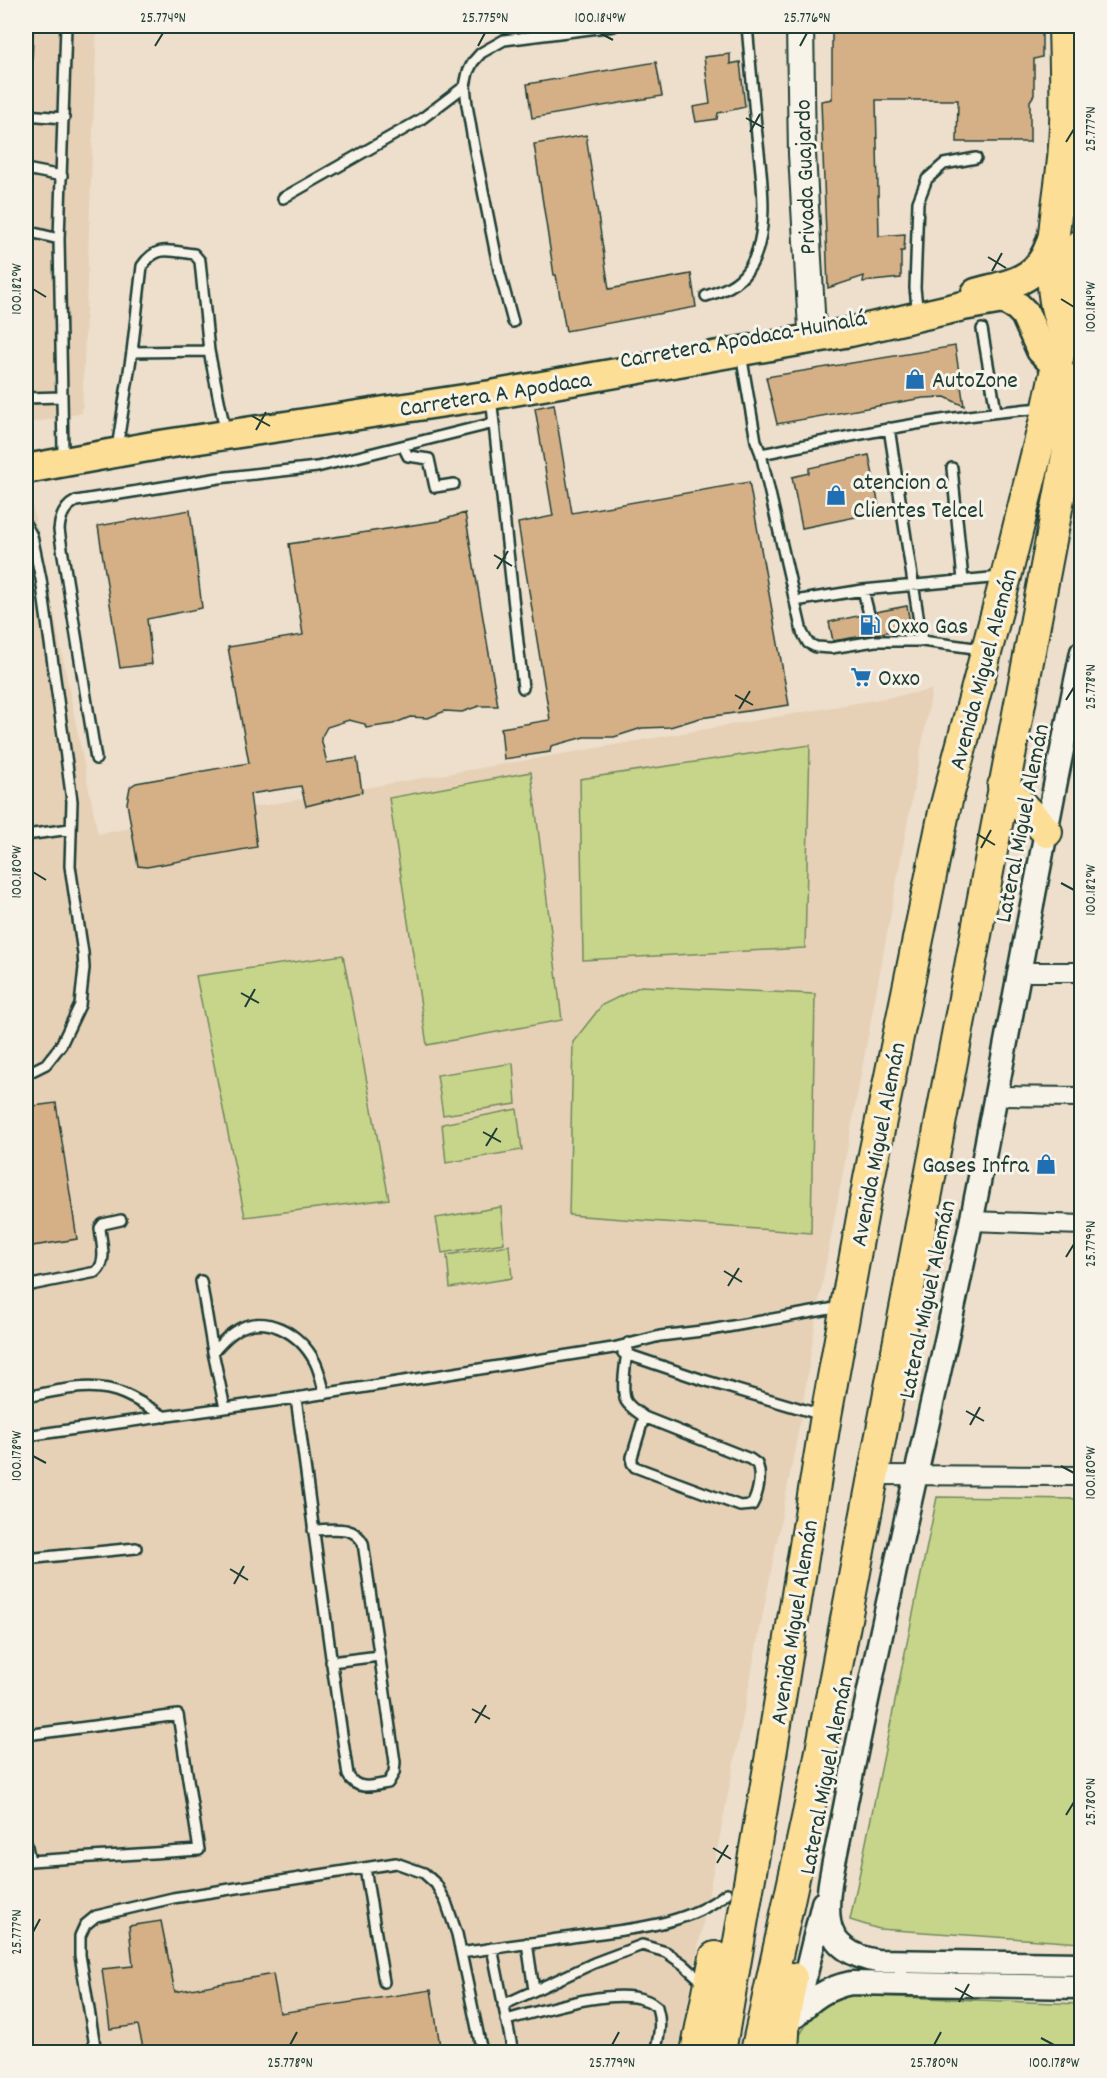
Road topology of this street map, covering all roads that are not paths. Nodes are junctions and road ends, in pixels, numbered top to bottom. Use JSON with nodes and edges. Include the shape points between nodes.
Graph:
{"nodes":[{"id":1,"x":27,"y":26,"type":"edge"},
{"id":2,"x":66,"y":26,"type":"edge"},
{"id":3,"x":614,"y":26,"type":"edge"},
{"id":4,"x":747,"y":26,"type":"edge"},
{"id":5,"x":800,"y":26,"type":"edge"},
{"id":6,"x":1064,"y":26,"type":"edge"},
{"id":7,"x":26,"y":56,"type":"edge"},
{"id":8,"x":465,"y":86,"type":"junction"},
{"id":9,"x":26,"y":115,"type":"edge"},
{"id":10,"x":64,"y":118,"type":"junction"},
{"id":11,"x":976,"y":158,"type":"dead end"},
{"id":12,"x":26,"y":169,"type":"edge"},
{"id":13,"x":62,"y":176,"type":"junction"},
{"id":14,"x":283,"y":198,"type":"dead end"},
{"id":15,"x":1056,"y":222,"type":"junction"},
{"id":16,"x":26,"y":231,"type":"edge"},
{"id":17,"x":59,"y":239,"type":"junction"},
{"id":18,"x":1079,"y":256,"type":"edge"},
{"id":19,"x":706,"y":296,"type":"dead end"},
{"id":20,"x":962,"y":301,"type":"junction"},
{"id":21,"x":917,"y":306,"type":"junction"},
{"id":22,"x":513,"y":322,"type":"dead end"},
{"id":23,"x":812,"y":328,"type":"junction"},
{"id":24,"x":982,"y":329,"type":"dead end"},
{"id":25,"x":1064,"y":333,"type":"junction"},
{"id":26,"x":739,"y":346,"type":"junction"},
{"id":27,"x":209,"y":351,"type":"junction"},
{"id":28,"x":132,"y":352,"type":"junction"},
{"id":29,"x":1069,"y":372,"type":"edge"},
{"id":30,"x":61,"y":397,"type":"junction"},
{"id":31,"x":26,"y":398,"type":"edge"},
{"id":32,"x":491,"y":400,"type":"junction"},
{"id":33,"x":1048,"y":407,"type":"junction"},
{"id":34,"x":996,"y":411,"type":"junction"},
{"id":35,"x":224,"y":425,"type":"junction"},
{"id":36,"x":1075,"y":425,"type":"edge"},
{"id":37,"x":889,"y":428,"type":"junction"},
{"id":38,"x":118,"y":442,"type":"junction"},
{"id":39,"x":403,"y":446,"type":"junction"},
{"id":40,"x":63,"y":451,"type":"junction"},
{"id":41,"x":761,"y":454,"type":"junction"},
{"id":42,"x":26,"y":457,"type":"edge"},
{"id":43,"x":952,"y":468,"type":"dead end"},
{"id":44,"x":26,"y":469,"type":"edge"},
{"id":45,"x":454,"y":484,"type":"dead end"},
{"id":46,"x":1082,"y":495,"type":"edge"},
{"id":47,"x":26,"y":525,"type":"edge"},
{"id":48,"x":1052,"y":529,"type":"junction"},
{"id":49,"x":1006,"y":577,"type":"junction"},
{"id":50,"x":963,"y":580,"type":"junction"},
{"id":51,"x":913,"y":585,"type":"junction"},
{"id":52,"x":863,"y":590,"type":"junction"},
{"id":53,"x":795,"y":601,"type":"junction"},
{"id":54,"x":869,"y":614,"type":"dead end"},
{"id":55,"x":922,"y":641,"type":"junction"},
{"id":56,"x":987,"y":650,"type":"junction"},
{"id":57,"x":1082,"y":652,"type":"edge"},
{"id":58,"x":523,"y":688,"type":"dead end"},
{"id":59,"x":1075,"y":712,"type":"edge"},
{"id":60,"x":96,"y":759,"type":"dead end"},
{"id":61,"x":1003,"y":786,"type":"junction"},
{"id":62,"x":70,"y":829,"type":"junction"},
{"id":63,"x":1047,"y":831,"type":"junction"},
{"id":64,"x":26,"y":836,"type":"edge"},
{"id":65,"x":1020,"y":972,"type":"junction"},
{"id":66,"x":1082,"y":972,"type":"edge"},
{"id":67,"x":26,"y":1074,"type":"edge"},
{"id":68,"x":995,"y":1096,"type":"junction"},
{"id":69,"x":1082,"y":1097,"type":"edge"},
{"id":70,"x":121,"y":1220,"type":"dead end"},
{"id":71,"x":972,"y":1221,"type":"junction"},
{"id":72,"x":1082,"y":1225,"type":"edge"},
{"id":73,"x":201,"y":1281,"type":"dead end"},
{"id":74,"x":26,"y":1286,"type":"edge"},
{"id":75,"x":846,"y":1306,"type":"junction"},
{"id":76,"x":628,"y":1343,"type":"junction"},
{"id":77,"x":613,"y":1348,"type":"junction"},
{"id":78,"x":213,"y":1352,"type":"junction"},
{"id":79,"x":627,"y":1354,"type":"junction"},
{"id":80,"x":325,"y":1394,"type":"junction"},
{"id":81,"x":26,"y":1397,"type":"edge"},
{"id":82,"x":296,"y":1398,"type":"junction"},
{"id":83,"x":225,"y":1408,"type":"junction"},
{"id":84,"x":165,"y":1416,"type":"junction"},
{"id":85,"x":826,"y":1416,"type":"junction"},
{"id":86,"x":644,"y":1417,"type":"junction"},
{"id":87,"x":26,"y":1436,"type":"edge"},
{"id":88,"x":873,"y":1475,"type":"junction"},
{"id":89,"x":914,"y":1475,"type":"junction"},
{"id":90,"x":1082,"y":1476,"type":"edge"},
{"id":91,"x":313,"y":1530,"type":"junction"},
{"id":92,"x":136,"y":1548,"type":"dead end"},
{"id":93,"x":26,"y":1559,"type":"edge"},
{"id":94,"x":379,"y":1656,"type":"junction"},
{"id":95,"x":331,"y":1662,"type":"junction"},
{"id":96,"x":26,"y":1735,"type":"edge"},
{"id":97,"x":769,"y":1767,"type":"junction"},
{"id":98,"x":816,"y":1777,"type":"junction"},
{"id":99,"x":843,"y":1818,"type":"junction"},
{"id":100,"x":26,"y":1842,"type":"edge"},
{"id":101,"x":365,"y":1868,"type":"junction"},
{"id":102,"x":727,"y":1893,"type":"junction"},
{"id":103,"x":644,"y":1927,"type":"junction"},
{"id":104,"x":527,"y":1944,"type":"junction"},
{"id":105,"x":642,"y":1945,"type":"junction"},
{"id":106,"x":492,"y":1948,"type":"junction"},
{"id":107,"x":461,"y":1953,"type":"junction"},
{"id":108,"x":1082,"y":1964,"type":"edge"},
{"id":109,"x":384,"y":1982,"type":"dead end"},
{"id":110,"x":1082,"y":1987,"type":"edge"},
{"id":111,"x":534,"y":1990,"type":"junction"},
{"id":112,"x":709,"y":1990,"type":"junction"},
{"id":113,"x":503,"y":2005,"type":"junction"},
{"id":114,"x":795,"y":2016,"type":"junction"},
{"id":115,"x":506,"y":2020,"type":"junction"},
{"id":116,"x":96,"y":2052,"type":"edge"},
{"id":117,"x":482,"y":2052,"type":"edge"},
{"id":118,"x":513,"y":2052,"type":"edge"},
{"id":119,"x":655,"y":2052,"type":"edge"},
{"id":120,"x":696,"y":2052,"type":"edge"},
{"id":121,"x":720,"y":2052,"type":"edge"},
{"id":122,"x":756,"y":2052,"type":"edge"},
{"id":123,"x":783,"y":2052,"type":"edge"}],
"edges":[{"from":1,"to":7,"type":"lane"},
{"from":2,"to":10,"type":"lane"},
{"from":3,"to":8,"type":"lane","via":[[504,40],[473,62]]},
{"from":4,"to":19,"type":"lane","via":[[762,194],[761,232],[747,272],[731,286]]},
{"from":5,"to":23,"type":"main road","name":"Privada Guajardo","via":[[802,154]]},
{"from":6,"to":15,"type":"highway","via":[[1065,120]]},
{"from":8,"to":14,"type":"lane","via":[[420,120]]},
{"from":8,"to":22,"type":"lane","via":[[486,210]]},
{"from":9,"to":10,"type":"lane"},
{"from":10,"to":13,"type":"lane"},
{"from":11,"to":21,"type":"lane","via":[[944,164],[927,179],[918,202]]},
{"from":12,"to":13,"type":"lane"},
{"from":13,"to":17,"type":"lane"},
{"from":15,"to":20,"type":"main road","via":[[1049,249],[1036,270],[1018,281]]},
{"from":15,"to":25,"type":"highway","via":[[1052,286]]},
{"from":16,"to":17,"type":"lane"},
{"from":17,"to":30,"type":"lane"},
{"from":18,"to":25,"type":"highway","name":"Avenida Miguel Alemán"},
{"from":20,"to":21,"type":"main road","name":"Carretera Apodaca-Huinalá"},
{"from":20,"to":26,"type":"main road","via":[[850,332]]},
{"from":20,"to":29,"type":"main road","via":[[1003,299],[1017,306],[1025,314],[1041,350]]},
{"from":21,"to":23,"type":"main road","name":"Carretera Apodaca-Huinalá"},
{"from":23,"to":26,"type":"main road","name":"Carretera Apodaca-Huinalá"},
{"from":24,"to":34,"type":"lane"},
{"from":25,"to":29,"type":"highway","name":"Avenida Miguel Alemán"},
{"from":26,"to":32,"type":"main road","name":"Carretera Apodaca-Huinalá"},
{"from":26,"to":41,"type":"lane"},
{"from":27,"to":28,"type":"lane"},
{"from":27,"to":28,"type":"lane","via":[[200,261],[194,254],[160,250],[142,266]]},
{"from":27,"to":35,"type":"lane"},
{"from":28,"to":38,"type":"lane"},
{"from":29,"to":33,"type":"highway","name":"Avenida Miguel Alemán"},
{"from":29,"to":36,"type":"highway","name":"Avenida Miguel Alemán"},
{"from":30,"to":31,"type":"lane"},
{"from":30,"to":40,"type":"lane"},
{"from":32,"to":35,"type":"main road","name":"Carretera Apodaca-Huinalá"},
{"from":32,"to":39,"type":"lane"},
{"from":32,"to":44,"type":"main road","name":"Carretera A Apodaca","via":[[153,446]]},
{"from":32,"to":58,"type":"lane"},
{"from":33,"to":34,"type":"lane"},
{"from":33,"to":49,"type":"highway","name":"Avenida Miguel Alemán"},
{"from":34,"to":37,"type":"lane"},
{"from":35,"to":38,"type":"main road","name":"Carretera Apodaca-Huinalá"},
{"from":36,"to":48,"type":"highway","name":"Avenida Miguel Alemán"},
{"from":37,"to":41,"type":"lane"},
{"from":37,"to":51,"type":"lane"},
{"from":38,"to":40,"type":"main road","name":"Carretera Apodaca-Huinalá"},
{"from":39,"to":45,"type":"lane","via":[[408,456],[429,459],[435,487]]},
{"from":39,"to":60,"type":"lane","via":[[316,466],[219,478],[69,505],[59,530]]},
{"from":40,"to":42,"type":"main road","name":"Carretera Apodaca-Huinalá"},
{"from":41,"to":53,"type":"lane"},
{"from":43,"to":50,"type":"lane"},
{"from":46,"to":48,"type":"highway"},
{"from":47,"to":62,"type":"lane","via":[[32,536],[53,657],[72,801]]},
{"from":48,"to":61,"type":"highway","name":"Avenida Miguel Alemán"},
{"from":49,"to":50,"type":"lane"},
{"from":49,"to":56,"type":"highway","name":"Avenida Miguel Alemán"},
{"from":50,"to":51,"type":"lane"},
{"from":51,"to":52,"type":"lane"},
{"from":51,"to":55,"type":"lane"},
{"from":52,"to":53,"type":"lane"},
{"from":52,"to":54,"type":"lane"},
{"from":53,"to":55,"type":"lane","via":[[802,632],[808,643],[816,647],[831,648],[875,638]]},
{"from":55,"to":56,"type":"lane"},
{"from":56,"to":75,"type":"highway","name":"Avenida Miguel Alemán","via":[[944,812]]},
{"from":57,"to":59,"type":"street","name":"Lateral Miguel Alemán"},
{"from":59,"to":63,"type":"street","name":"Lateral Miguel Alemán"},
{"from":61,"to":63,"type":"highway"},
{"from":61,"to":88,"type":"highway","name":"Avenida Miguel Alemán"},
{"from":62,"to":64,"type":"lane"},
{"from":62,"to":67,"type":"lane","via":[[70,866],[83,953],[80,1005],[54,1056]]},
{"from":63,"to":65,"type":"street","name":"Lateral Miguel Alemán"},
{"from":65,"to":66,"type":"street"},
{"from":65,"to":68,"type":"street","name":"Lateral Miguel Alemán"},
{"from":68,"to":69,"type":"street"},
{"from":68,"to":71,"type":"street","name":"Lateral Miguel Alemán"},
{"from":70,"to":74,"type":"lane","via":[[100,1228],[103,1261],[96,1272]]},
{"from":71,"to":72,"type":"street"},
{"from":71,"to":89,"type":"street","name":"Lateral Miguel Alemán"},
{"from":73,"to":78,"type":"lane"},
{"from":75,"to":76,"type":"lane"},
{"from":75,"to":85,"type":"highway","name":"Avenida Miguel Alemán"},
{"from":76,"to":77,"type":"lane"},
{"from":76,"to":79,"type":"lane"},
{"from":77,"to":79,"type":"lane"},
{"from":77,"to":80,"type":"lane"},
{"from":78,"to":80,"type":"lane","via":[[234,1331],[257,1322],[279,1327],[302,1343],[315,1362]]},
{"from":78,"to":83,"type":"lane"},
{"from":79,"to":85,"type":"lane"},
{"from":79,"to":86,"type":"lane","via":[[626,1401]]},
{"from":80,"to":82,"type":"lane"},
{"from":81,"to":84,"type":"lane","via":[[99,1387],[123,1393]]},
{"from":82,"to":83,"type":"lane"},
{"from":82,"to":91,"type":"lane"},
{"from":83,"to":84,"type":"lane"},
{"from":84,"to":87,"type":"lane"},
{"from":85,"to":97,"type":"highway","name":"Avenida Miguel Alemán"},
{"from":86,"to":86,"type":"lane","via":[[757,1464],[759,1476],[752,1505],[740,1506],[635,1467],[632,1457]]},
{"from":88,"to":89,"type":"street"},
{"from":88,"to":98,"type":"highway","name":"Avenida Miguel Alemán"},
{"from":89,"to":90,"type":"street"},
{"from":89,"to":99,"type":"street","name":"Lateral Miguel Alemán"},
{"from":91,"to":94,"type":"lane","via":[[347,1530],[360,1537]]},
{"from":91,"to":95,"type":"lane"},
{"from":92,"to":93,"type":"lane"},
{"from":94,"to":95,"type":"lane"},
{"from":94,"to":95,"type":"lane","via":[[395,1762],[388,1783],[374,1786],[358,1786],[348,1774]]},
{"from":96,"to":100,"type":"lane","via":[[178,1716],[199,1850],[30,1861]]},
{"from":97,"to":102,"type":"highway","via":[[733,1861]]},
{"from":97,"to":121,"type":"highway","name":"Avenida Miguel Alemán"},
{"from":98,"to":122,"type":"highway","name":"Avenida Miguel Alemán"},
{"from":98,"to":123,"type":"highway","via":[[809,1886],[785,2015]]},
{"from":99,"to":108,"type":"street","name":"Lateral Miguel Alemán","via":[[828,1917],[833,1936],[848,1951],[877,1961]]},
{"from":99,"to":114,"type":"street"},
{"from":101,"to":107,"type":"lane","via":[[396,1863],[424,1873],[446,1902]]},
{"from":101,"to":109,"type":"lane"},
{"from":101,"to":116,"type":"lane","via":[[173,1898],[96,1916],[85,1924],[80,1954]]},
{"from":102,"to":103,"type":"lane","via":[[694,1913]]},
{"from":102,"to":112,"type":"highway"},
{"from":103,"to":104,"type":"lane"},
{"from":103,"to":105,"type":"lane"},
{"from":104,"to":106,"type":"lane"},
{"from":104,"to":111,"type":"lane"},
{"from":105,"to":111,"type":"lane"},
{"from":105,"to":112,"type":"lane","via":[[675,1958]]},
{"from":106,"to":107,"type":"lane"},
{"from":106,"to":113,"type":"lane"},
{"from":107,"to":117,"type":"lane"},
{"from":110,"to":114,"type":"street","via":[[851,1983],[820,1993]]},
{"from":111,"to":113,"type":"lane"},
{"from":112,"to":120,"type":"highway"},
{"from":113,"to":115,"type":"lane"},
{"from":114,"to":123,"type":"street"},
{"from":115,"to":118,"type":"lane"},
{"from":115,"to":119,"type":"lane","via":[[614,1996],[646,2000],[657,2007],[661,2018]]}]}
